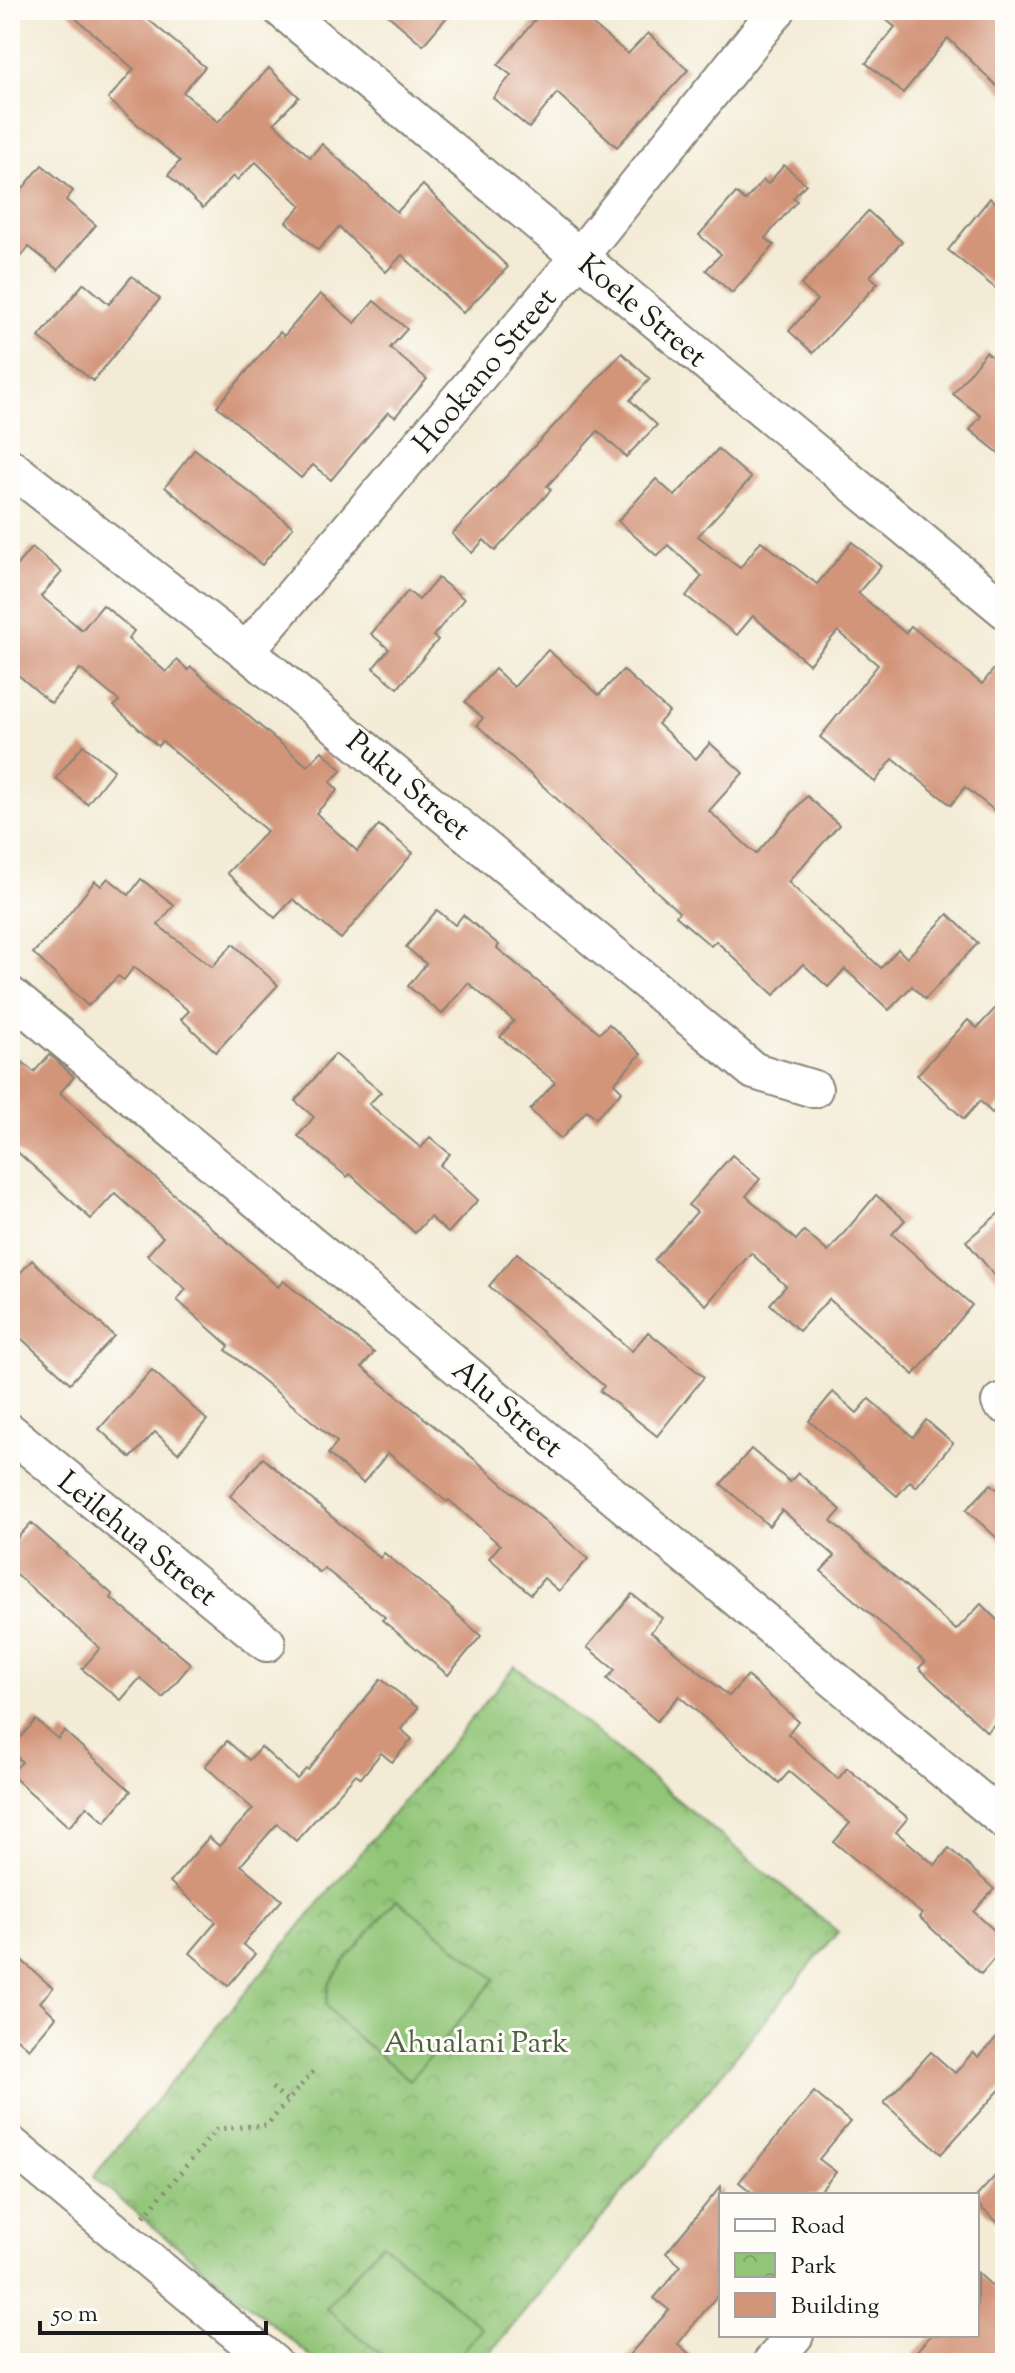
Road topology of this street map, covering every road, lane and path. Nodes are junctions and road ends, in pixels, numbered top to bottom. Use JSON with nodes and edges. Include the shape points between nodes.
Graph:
{"nodes":[{"id":1,"x":282,"y":10,"type":"edge"},
{"id":2,"x":777,"y":10,"type":"edge"},
{"id":3,"x":579,"y":257,"type":"junction"},
{"id":4,"x":10,"y":467,"type":"edge"},
{"id":5,"x":1005,"y":610,"type":"edge"},
{"id":6,"x":246,"y":651,"type":"junction"},
{"id":7,"x":10,"y":995,"type":"edge"},
{"id":8,"x":814,"y":1089,"type":"dead end"},
{"id":9,"x":10,"y":1432,"type":"edge"},
{"id":10,"x":267,"y":1643,"type":"dead end"},
{"id":11,"x":1005,"y":1821,"type":"edge"},
{"id":12,"x":316,"y":2068,"type":"dead end"},
{"id":13,"x":272,"y":2088,"type":"dead end"},
{"id":14,"x":288,"y":2101,"type":"junction"},
{"id":15,"x":10,"y":2144,"type":"edge"},
{"id":16,"x":125,"y":2239,"type":"junction"},
{"id":17,"x":793,"y":2337,"type":"edge"},
{"id":18,"x":273,"y":2363,"type":"edge"},
{"id":19,"x":771,"y":2363,"type":"edge"}],
"edges":[{"from":1,"to":3,"type":"street","name":"Koele Street"},
{"from":2,"to":3,"type":"street","name":"Hookano Street"},
{"from":3,"to":5,"type":"street","name":"Koele Street"},
{"from":3,"to":6,"type":"street","name":"Hookano Street"},
{"from":4,"to":6,"type":"street","name":"Puku Street"},
{"from":6,"to":8,"type":"street","name":"Puku Street","via":[[754,1071]]},
{"from":7,"to":11,"type":"street","name":"Alu Street"},
{"from":9,"to":10,"type":"street","name":"Leilehua Street"},
{"from":12,"to":14,"type":"path"},
{"from":13,"to":14,"type":"path"},
{"from":14,"to":16,"type":"path","via":[[267,2125],[217,2129]]},
{"from":15,"to":16,"type":"street"},
{"from":16,"to":18,"type":"street"},
{"from":17,"to":19,"type":"street"}]}
